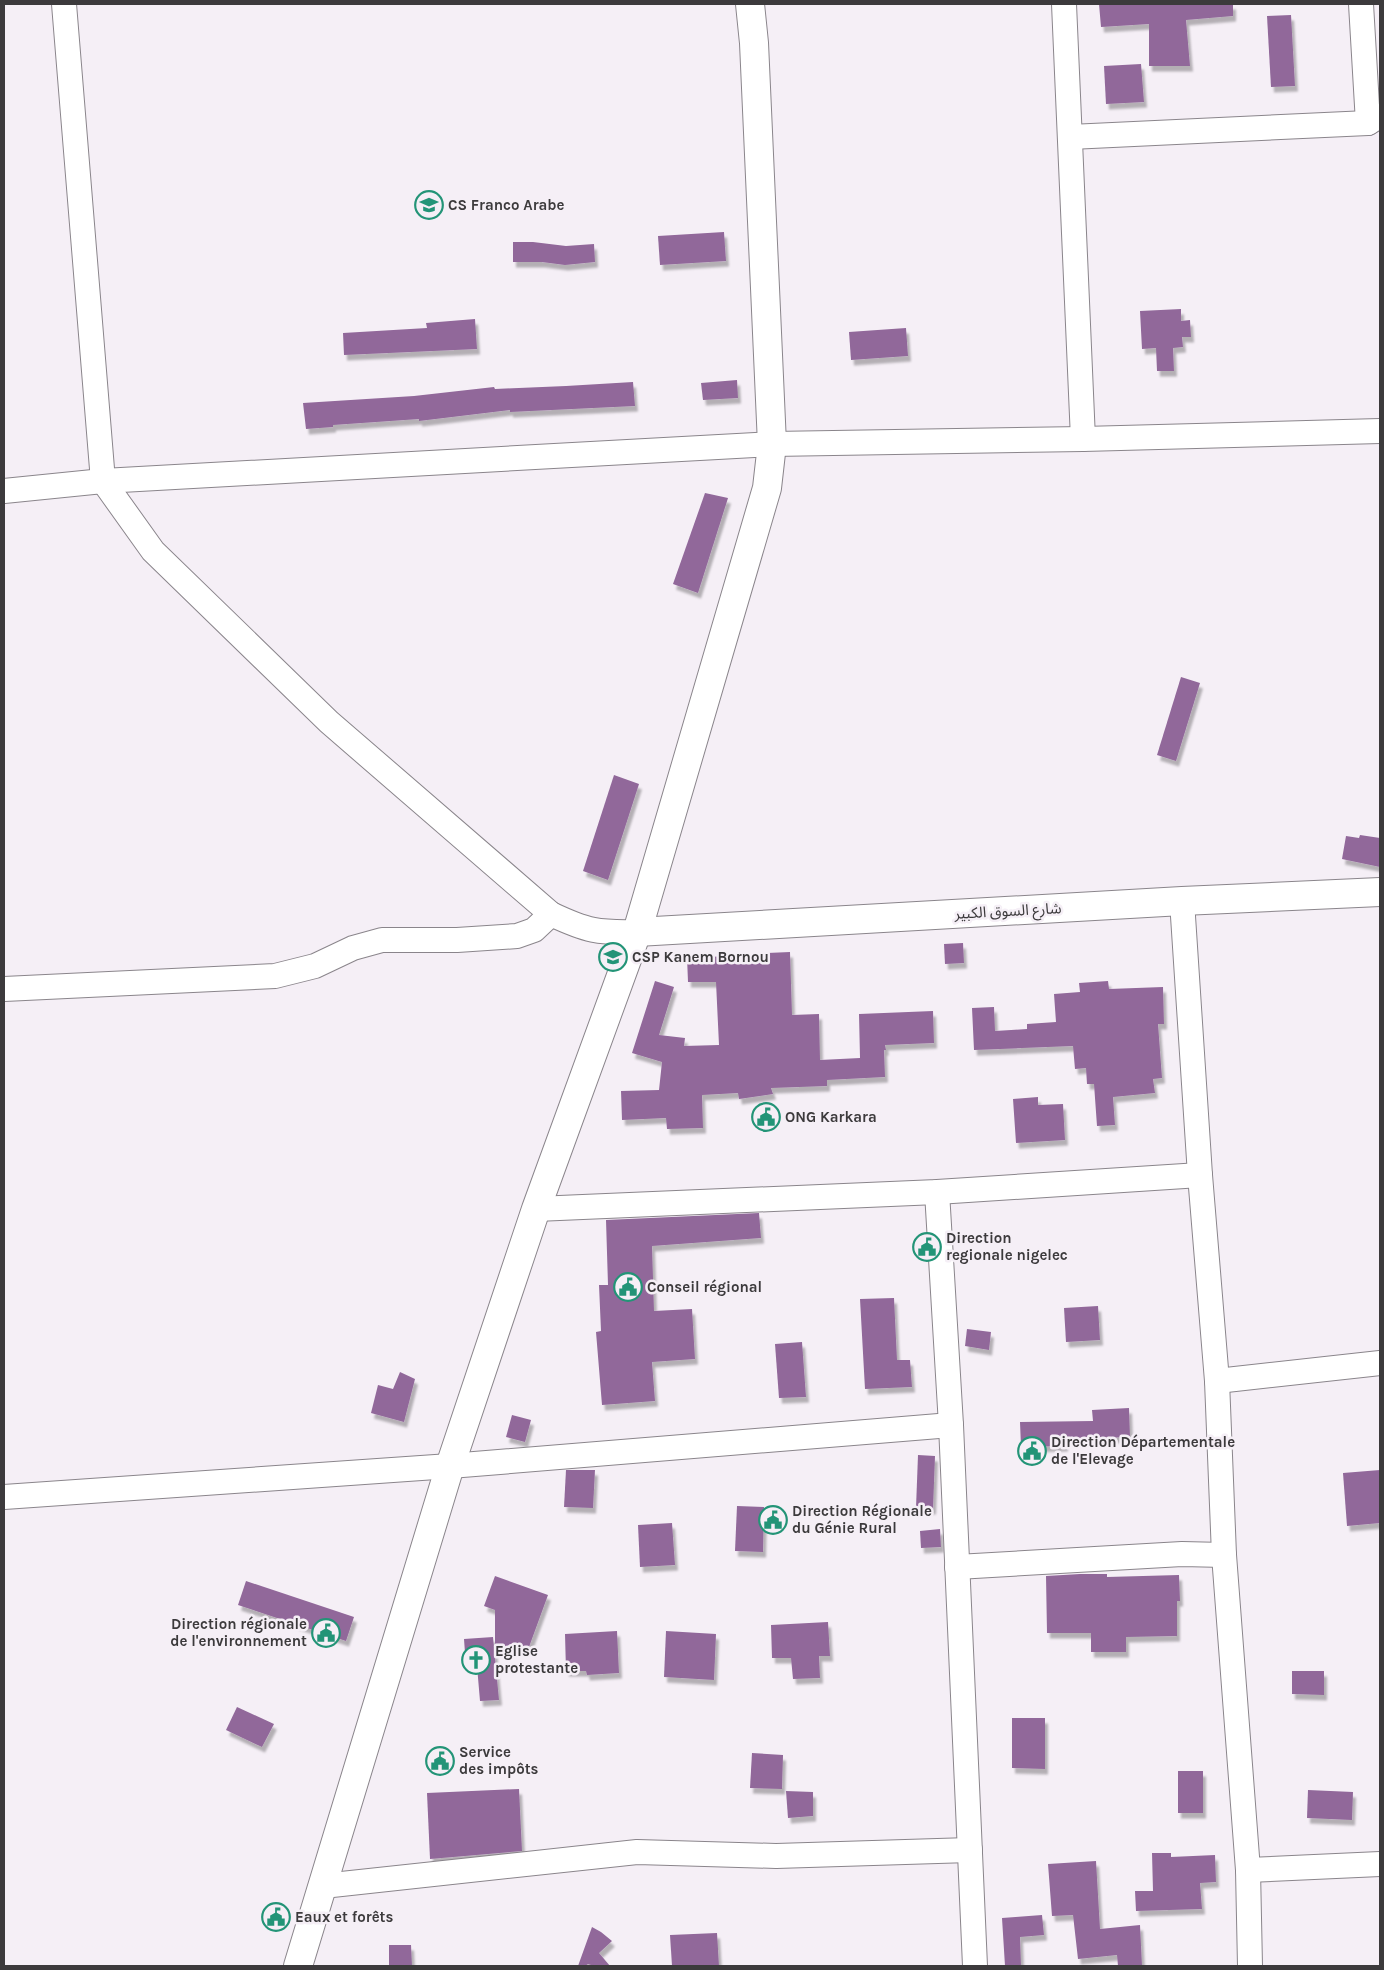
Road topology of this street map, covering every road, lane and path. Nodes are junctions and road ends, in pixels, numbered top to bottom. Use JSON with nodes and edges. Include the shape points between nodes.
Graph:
{"nodes":[{"id":1,"x":64,"y":4,"type":"edge"},
{"id":2,"x":750,"y":4,"type":"edge"},
{"id":3,"x":1064,"y":4,"type":"edge"},
{"id":4,"x":1362,"y":4,"type":"edge"},
{"id":5,"x":1374,"y":120,"type":"edge"},
{"id":6,"x":1070,"y":137,"type":"junction"},
{"id":7,"x":1380,"y":431,"type":"edge"},
{"id":8,"x":1083,"y":439,"type":"junction"},
{"id":9,"x":772,"y":444,"type":"junction"},
{"id":10,"x":103,"y":481,"type":"junction"},
{"id":11,"x":4,"y":491,"type":"edge"},
{"id":12,"x":1380,"y":892,"type":"edge"},
{"id":13,"x":1182,"y":901,"type":"junction"},
{"id":14,"x":552,"y":914,"type":"junction"},
{"id":15,"x":637,"y":932,"type":"junction"},
{"id":16,"x":4,"y":989,"type":"edge"},
{"id":17,"x":1200,"y":1176,"type":"junction"},
{"id":18,"x":937,"y":1192,"type":"junction"},
{"id":19,"x":536,"y":1209,"type":"junction"},
{"id":20,"x":1380,"y":1363,"type":"edge"},
{"id":21,"x":1217,"y":1381,"type":"junction"},
{"id":22,"x":951,"y":1425,"type":"junction"},
{"id":23,"x":450,"y":1466,"type":"junction"},
{"id":24,"x":4,"y":1497,"type":"edge"},
{"id":25,"x":1224,"y":1555,"type":"junction"},
{"id":26,"x":957,"y":1567,"type":"junction"},
{"id":27,"x":970,"y":1850,"type":"junction"},
{"id":28,"x":1380,"y":1864,"type":"edge"},
{"id":29,"x":1248,"y":1870,"type":"junction"},
{"id":30,"x":323,"y":1886,"type":"junction"},
{"id":31,"x":298,"y":1966,"type":"edge"},
{"id":32,"x":975,"y":1966,"type":"edge"},
{"id":33,"x":1250,"y":1966,"type":"edge"}],
"edges":[{"from":1,"to":10,"type":"street"},
{"from":2,"to":9,"type":"street"},
{"from":3,"to":6,"type":"street"},
{"from":4,"to":5,"type":"street"},
{"from":5,"to":6,"type":"street"},
{"from":6,"to":8,"type":"street"},
{"from":7,"to":8,"type":"street"},
{"from":8,"to":9,"type":"street"},
{"from":9,"to":10,"type":"street"},
{"from":9,"to":15,"type":"street","via":[[766,488],[749,551]]},
{"from":10,"to":11,"type":"street"},
{"from":10,"to":14,"type":"street","via":[[153,551],[322,715]]},
{"from":12,"to":13,"type":"street","name":"شارع السوق الكبير"},
{"from":13,"to":15,"type":"street","name":"شارع السوق الكبير"},
{"from":13,"to":17,"type":"street"},
{"from":14,"to":15,"type":"street","via":[[579,927],[602,932]]},
{"from":14,"to":16,"type":"street","via":[[534,930],[517,936],[382,940],[353,948],[315,966],[275,976]]},
{"from":15,"to":19,"type":"street"},
{"from":17,"to":18,"type":"street"},
{"from":17,"to":21,"type":"street"},
{"from":18,"to":19,"type":"street"},
{"from":18,"to":22,"type":"street"},
{"from":19,"to":23,"type":"street"},
{"from":20,"to":21,"type":"street"},
{"from":21,"to":25,"type":"street"},
{"from":22,"to":23,"type":"street"},
{"from":22,"to":26,"type":"street"},
{"from":23,"to":24,"type":"street"},
{"from":23,"to":30,"type":"street"},
{"from":25,"to":26,"type":"street","via":[[1182,1554]]},
{"from":25,"to":29,"type":"street"},
{"from":26,"to":27,"type":"street"},
{"from":27,"to":30,"type":"street","via":[[776,1856],[637,1852]]},
{"from":27,"to":32,"type":"street"},
{"from":28,"to":29,"type":"street"},
{"from":29,"to":33,"type":"street"},
{"from":30,"to":31,"type":"street"}]}
